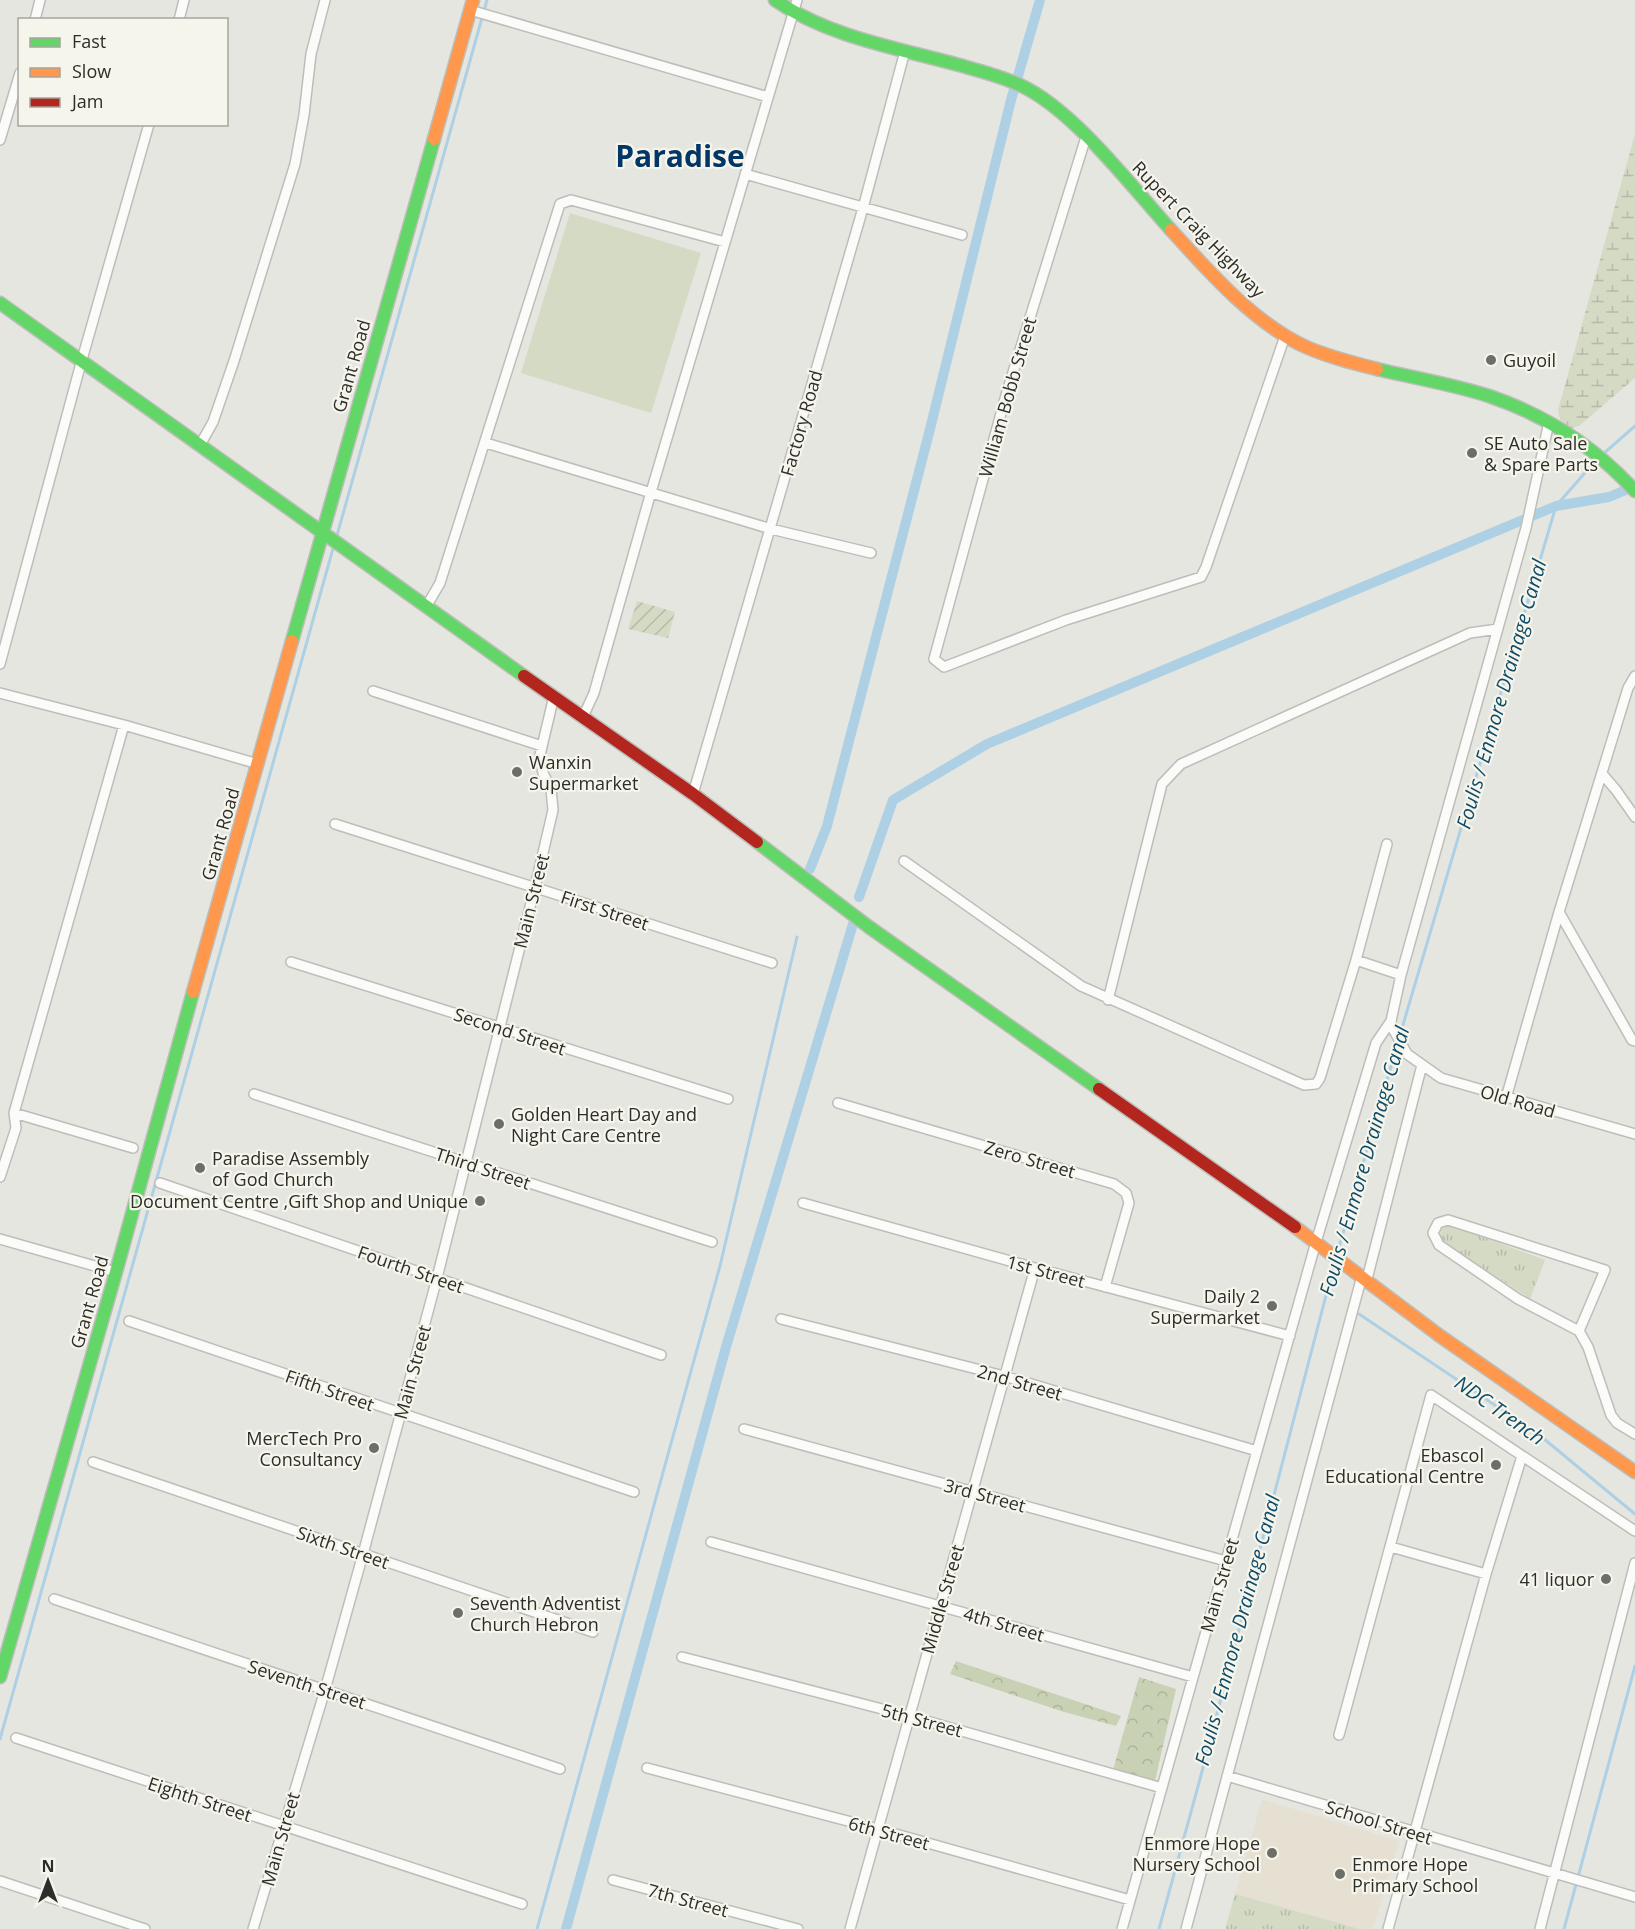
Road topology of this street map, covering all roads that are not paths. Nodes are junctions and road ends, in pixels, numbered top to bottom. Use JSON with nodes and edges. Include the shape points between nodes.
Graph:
{"nodes":[{"id":1,"x":40,"y":0,"type":"edge"},
{"id":2,"x":184,"y":0,"type":"edge"},
{"id":3,"x":325,"y":0,"type":"edge"},
{"id":4,"x":775,"y":0,"type":"edge"},
{"id":5,"x":796,"y":0,"type":"edge"},
{"id":6,"x":472,"y":5,"type":"edge"},
{"id":7,"x":794,"y":13,"type":"junction"},
{"id":8,"x":36,"y":18,"type":"edge"},
{"id":9,"x":180,"y":18,"type":"edge"},
{"id":10,"x":905,"y":51,"type":"junction"},
{"id":11,"x":18,"y":80,"type":"edge"},
{"id":12,"x":768,"y":97,"type":"junction"},
{"id":13,"x":148,"y":126,"type":"edge"},
{"id":14,"x":1086,"y":137,"type":"junction"},
{"id":15,"x":0,"y":140,"type":"edge"},
{"id":16,"x":745,"y":174,"type":"junction"},
{"id":17,"x":863,"y":208,"type":"junction"},
{"id":18,"x":962,"y":235,"type":"dead end"},
{"id":19,"x":725,"y":242,"type":"junction"},
{"id":20,"x":0,"y":303,"type":"edge"},
{"id":21,"x":1285,"y":336,"type":"junction"},
{"id":22,"x":81,"y":363,"type":"junction"},
{"id":23,"x":1549,"y":422,"type":"junction"},
{"id":24,"x":486,"y":443,"type":"junction"},
{"id":25,"x":200,"y":445,"type":"junction"},
{"id":26,"x":1632,"y":486,"type":"edge"},
{"id":27,"x":651,"y":492,"type":"junction"},
{"id":28,"x":771,"y":529,"type":"junction"},
{"id":29,"x":322,"y":533,"type":"junction"},
{"id":30,"x":871,"y":553,"type":"dead end"},
{"id":31,"x":429,"y":604,"type":"junction"},
{"id":32,"x":1498,"y":629,"type":"junction"},
{"id":33,"x":0,"y":664,"type":"edge"},
{"id":34,"x":1635,"y":675,"type":"edge"},
{"id":35,"x":373,"y":691,"type":"dead end"},
{"id":36,"x":0,"y":693,"type":"edge"},
{"id":37,"x":554,"y":696,"type":"junction"},
{"id":38,"x":579,"y":714,"type":"junction"},
{"id":39,"x":124,"y":725,"type":"junction"},
{"id":40,"x":542,"y":746,"type":"junction"},
{"id":41,"x":258,"y":764,"type":"junction"},
{"id":42,"x":1603,"y":775,"type":"junction"},
{"id":43,"x":693,"y":794,"type":"junction"},
{"id":44,"x":1635,"y":817,"type":"edge"},
{"id":45,"x":335,"y":824,"type":"dead end"},
{"id":46,"x":1387,"y":844,"type":"dead end"},
{"id":47,"x":904,"y":861,"type":"dead end"},
{"id":48,"x":535,"y":887,"type":"junction"},
{"id":49,"x":1559,"y":912,"type":"junction"},
{"id":50,"x":1356,"y":960,"type":"junction"},
{"id":51,"x":291,"y":962,"type":"dead end"},
{"id":52,"x":772,"y":963,"type":"dead end"},
{"id":53,"x":1401,"y":975,"type":"junction"},
{"id":54,"x":1108,"y":1000,"type":"junction"},
{"id":55,"x":1392,"y":1024,"type":"junction"},
{"id":56,"x":499,"y":1027,"type":"junction"},
{"id":57,"x":1635,"y":1041,"type":"edge"},
{"id":58,"x":1422,"y":1065,"type":"junction"},
{"id":59,"x":254,"y":1094,"type":"dead end"},
{"id":60,"x":1506,"y":1098,"type":"junction"},
{"id":61,"x":728,"y":1100,"type":"dead end"},
{"id":62,"x":838,"y":1103,"type":"dead end"},
{"id":63,"x":14,"y":1113,"type":"junction"},
{"id":64,"x":1635,"y":1134,"type":"edge"},
{"id":65,"x":133,"y":1148,"type":"dead end"},
{"id":66,"x":465,"y":1162,"type":"junction"},
{"id":67,"x":0,"y":1177,"type":"edge"},
{"id":68,"x":160,"y":1183,"type":"dead end"},
{"id":69,"x":802,"y":1203,"type":"dead end"},
{"id":70,"x":0,"y":1239,"type":"edge"},
{"id":71,"x":712,"y":1242,"type":"dead end"},
{"id":72,"x":1316,"y":1242,"type":"junction"},
{"id":73,"x":1035,"y":1268,"type":"junction"},
{"id":74,"x":116,"y":1272,"type":"junction"},
{"id":75,"x":1364,"y":1277,"type":"junction"},
{"id":76,"x":437,"y":1278,"type":"junction"},
{"id":77,"x":1105,"y":1287,"type":"junction"},
{"id":78,"x":781,"y":1319,"type":"dead end"},
{"id":79,"x":129,"y":1322,"type":"dead end"},
{"id":80,"x":1579,"y":1331,"type":"junction"},
{"id":81,"x":1290,"y":1336,"type":"junction"},
{"id":82,"x":661,"y":1355,"type":"dead end"},
{"id":83,"x":1004,"y":1376,"type":"junction"},
{"id":84,"x":400,"y":1413,"type":"junction"},
{"id":85,"x":744,"y":1429,"type":"dead end"},
{"id":86,"x":1635,"y":1434,"type":"edge"},
{"id":87,"x":1257,"y":1451,"type":"junction"},
{"id":88,"x":1522,"y":1456,"type":"junction"},
{"id":89,"x":93,"y":1462,"type":"dead end"},
{"id":90,"x":1635,"y":1472,"type":"edge"},
{"id":91,"x":972,"y":1491,"type":"junction"},
{"id":92,"x":634,"y":1492,"type":"dead end"},
{"id":93,"x":1635,"y":1531,"type":"edge"},
{"id":94,"x":711,"y":1542,"type":"dead end"},
{"id":95,"x":1391,"y":1546,"type":"junction"},
{"id":96,"x":363,"y":1554,"type":"junction"},
{"id":97,"x":1226,"y":1561,"type":"junction"},
{"id":98,"x":1635,"y":1563,"type":"edge"},
{"id":99,"x":1486,"y":1574,"type":"junction"},
{"id":100,"x":54,"y":1599,"type":"dead end"},
{"id":101,"x":940,"y":1606,"type":"junction"},
{"id":102,"x":593,"y":1632,"type":"dead end"},
{"id":103,"x":682,"y":1657,"type":"dead end"},
{"id":104,"x":0,"y":1677,"type":"edge"},
{"id":105,"x":1193,"y":1677,"type":"junction"},
{"id":106,"x":325,"y":1690,"type":"junction"},
{"id":107,"x":909,"y":1716,"type":"junction"},
{"id":108,"x":1339,"y":1735,"type":"dead end"},
{"id":109,"x":16,"y":1738,"type":"dead end"},
{"id":110,"x":647,"y":1768,"type":"dead end"},
{"id":111,"x":560,"y":1769,"type":"dead end"},
{"id":112,"x":1227,"y":1776,"type":"junction"},
{"id":113,"x":1162,"y":1788,"type":"junction"},
{"id":114,"x":283,"y":1826,"type":"junction"},
{"id":115,"x":878,"y":1829,"type":"junction"},
{"id":116,"x":1415,"y":1832,"type":"junction"},
{"id":117,"x":1554,"y":1874,"type":"junction"},
{"id":118,"x":613,"y":1880,"type":"dead end"},
{"id":119,"x":0,"y":1881,"type":"edge"},
{"id":120,"x":1635,"y":1897,"type":"edge"},
{"id":121,"x":1130,"y":1900,"type":"junction"},
{"id":122,"x":522,"y":1904,"type":"dead end"},
{"id":123,"x":145,"y":1929,"type":"edge"},
{"id":124,"x":254,"y":1929,"type":"edge"},
{"id":125,"x":798,"y":1929,"type":"edge"},
{"id":126,"x":850,"y":1929,"type":"edge"},
{"id":127,"x":1122,"y":1929,"type":"edge"},
{"id":128,"x":1186,"y":1929,"type":"edge"},
{"id":129,"x":1388,"y":1929,"type":"edge"},
{"id":130,"x":1540,"y":1929,"type":"edge"}],
"edges":[{"from":1,"to":8,"type":"street"},
{"from":2,"to":9,"type":"street"},
{"from":3,"to":25,"type":"street","via":[[311,54],[295,164],[234,360],[213,422]]},
{"from":4,"to":7,"type":"main road","name":"Rupert Craig Highway"},
{"from":5,"to":7,"type":"street"},
{"from":6,"to":12,"type":"street"},
{"from":6,"to":29,"type":"main road","name":"Grant Road"},
{"from":7,"to":10,"type":"main road","name":"Rupert Craig Highway","via":[[832,30]]},
{"from":7,"to":12,"type":"street"},
{"from":10,"to":14,"type":"main road","name":"Rupert Craig Highway","via":[[1011,81],[1063,115]]},
{"from":10,"to":17,"type":"street","name":"Factory Road"},
{"from":11,"to":15,"type":"street"},
{"from":12,"to":16,"type":"street"},
{"from":13,"to":22,"type":"street"},
{"from":14,"to":21,"type":"main road","name":"Rupert Craig Highway","via":[[1209,270],[1247,307]]},
{"from":14,"to":21,"type":"street","name":"William Bobb Street","via":[[1006,395],[934,659],[944,667],[1066,620],[1201,577]]},
{"from":16,"to":17,"type":"street"},
{"from":16,"to":19,"type":"street"},
{"from":17,"to":18,"type":"street"},
{"from":17,"to":28,"type":"street","name":"Factory Road"},
{"from":19,"to":24,"type":"street","via":[[571,200],[560,204]]},
{"from":19,"to":27,"type":"street"},
{"from":20,"to":22,"type":"main road"},
{"from":21,"to":23,"type":"main road","name":"Rupert Craig Highway","via":[[1324,354],[1505,402]]},
{"from":22,"to":25,"type":"main road"},
{"from":22,"to":33,"type":"street"},
{"from":23,"to":26,"type":"main road","name":"Rupert Craig Highway","via":[[1606,462]]},
{"from":23,"to":32,"type":"street","via":[[1534,496]]},
{"from":24,"to":27,"type":"street"},
{"from":24,"to":31,"type":"street","via":[[440,584]]},
{"from":25,"to":29,"type":"main road"},
{"from":27,"to":28,"type":"street"},
{"from":27,"to":38,"type":"street","via":[[594,693]]},
{"from":28,"to":30,"type":"street"},
{"from":28,"to":43,"type":"street","name":"Factory Road"},
{"from":29,"to":31,"type":"main road"},
{"from":29,"to":41,"type":"main road","name":"Grant Road"},
{"from":31,"to":37,"type":"main road"},
{"from":32,"to":53,"type":"street"},
{"from":32,"to":54,"type":"street","via":[[1470,633],[1181,764],[1162,784]]},
{"from":34,"to":42,"type":"street"},
{"from":35,"to":40,"type":"street"},
{"from":36,"to":39,"type":"street"},
{"from":37,"to":38,"type":"main road"},
{"from":37,"to":40,"type":"street"},
{"from":38,"to":43,"type":"main road"},
{"from":39,"to":41,"type":"street"},
{"from":39,"to":63,"type":"street"},
{"from":40,"to":48,"type":"street","name":"Main Street","via":[[543,773],[551,789],[553,810]]},
{"from":41,"to":74,"type":"main road","name":"Grant Road"},
{"from":42,"to":44,"type":"street"},
{"from":42,"to":49,"type":"street"},
{"from":43,"to":72,"type":"main road","via":[[855,916]]},
{"from":45,"to":48,"type":"street","name":"First Street"},
{"from":46,"to":50,"type":"street"},
{"from":47,"to":54,"type":"street","via":[[1081,986]]},
{"from":48,"to":52,"type":"street","name":"First Street"},
{"from":48,"to":56,"type":"street","name":"Main Street"},
{"from":49,"to":57,"type":"street"},
{"from":49,"to":60,"type":"street"},
{"from":50,"to":53,"type":"street"},
{"from":50,"to":54,"type":"street","via":[[1316,1084],[1304,1085]]},
{"from":51,"to":56,"type":"street","name":"Second Street"},
{"from":53,"to":55,"type":"street"},
{"from":55,"to":58,"type":"street","name":"Old Road","via":[[1407,1054]]},
{"from":55,"to":72,"type":"street","name":"Main Street","via":[[1376,1043]]},
{"from":56,"to":61,"type":"street","name":"Second Street"},
{"from":56,"to":66,"type":"street","name":"Main Street"},
{"from":58,"to":60,"type":"street","name":"Old Road","via":[[1441,1078]]},
{"from":58,"to":75,"type":"street"},
{"from":59,"to":66,"type":"street","name":"Third Street"},
{"from":60,"to":64,"type":"street","name":"Old Road"},
{"from":62,"to":77,"type":"street","name":"Zero Street","via":[[1113,1184],[1126,1193],[1129,1203]]},
{"from":63,"to":65,"type":"street"},
{"from":63,"to":67,"type":"street","via":[[16,1128]]},
{"from":66,"to":71,"type":"street","name":"Third Street"},
{"from":66,"to":76,"type":"street","name":"Main Street"},
{"from":68,"to":76,"type":"street","name":"Fourth Street"},
{"from":69,"to":73,"type":"street","name":"1st Street"},
{"from":70,"to":74,"type":"street"},
{"from":72,"to":75,"type":"main road"},
{"from":72,"to":81,"type":"street","name":"Main Street"},
{"from":73,"to":77,"type":"street","name":"1st Street"},
{"from":73,"to":83,"type":"street","name":"Middle Street"},
{"from":74,"to":104,"type":"main road","name":"Grant Road"},
{"from":75,"to":90,"type":"main road","via":[[1440,1336]]},
{"from":75,"to":112,"type":"street"},
{"from":76,"to":82,"type":"street","name":"Fourth Street"},
{"from":76,"to":84,"type":"street","name":"Main Street"},
{"from":77,"to":81,"type":"street","name":"1st Street"},
{"from":78,"to":83,"type":"street","name":"2nd Street"},
{"from":79,"to":84,"type":"street","name":"Fifth Street"},
{"from":80,"to":80,"type":"street","via":[[1605,1270],[1448,1220],[1438,1223],[1433,1233],[1439,1245],[1518,1299]]},
{"from":80,"to":86,"type":"street","via":[[1611,1414],[1617,1423]]},
{"from":81,"to":87,"type":"street","name":"Main Street"},
{"from":83,"to":87,"type":"street","name":"2nd Street"},
{"from":83,"to":91,"type":"street","name":"Middle Street"},
{"from":84,"to":92,"type":"street","name":"Fifth Street"},
{"from":84,"to":96,"type":"street","name":"Main Street"},
{"from":85,"to":91,"type":"street","name":"3rd Street"},
{"from":87,"to":97,"type":"street","name":"Main Street"},
{"from":88,"to":93,"type":"street"},
{"from":88,"to":95,"type":"street","via":[[1431,1395]]},
{"from":88,"to":99,"type":"street"},
{"from":89,"to":96,"type":"street","name":"Sixth Street"},
{"from":91,"to":97,"type":"street","name":"3rd Street"},
{"from":91,"to":101,"type":"street","name":"Middle Street"},
{"from":94,"to":101,"type":"street","name":"4th Street"},
{"from":95,"to":99,"type":"street"},
{"from":95,"to":108,"type":"street"},
{"from":96,"to":102,"type":"street","name":"Sixth Street"},
{"from":96,"to":106,"type":"street","name":"Main Street"},
{"from":97,"to":105,"type":"street","name":"Main Street"},
{"from":98,"to":117,"type":"street"},
{"from":99,"to":116,"type":"street"},
{"from":100,"to":106,"type":"street","name":"Seventh Street"},
{"from":101,"to":105,"type":"street","name":"4th Street"},
{"from":101,"to":107,"type":"street","name":"Middle Street"},
{"from":103,"to":107,"type":"street","name":"5th Street"},
{"from":105,"to":113,"type":"street","name":"Main Street"},
{"from":106,"to":111,"type":"street","name":"Seventh Street"},
{"from":106,"to":114,"type":"street","name":"Main Street"},
{"from":107,"to":113,"type":"street","name":"5th Street"},
{"from":107,"to":115,"type":"street","name":"Middle Street"},
{"from":109,"to":114,"type":"street","name":"Eighth Street"},
{"from":110,"to":115,"type":"street","name":"6th Street"},
{"from":112,"to":116,"type":"street","name":"School Street"},
{"from":112,"to":128,"type":"street"},
{"from":113,"to":121,"type":"street","name":"Main Street"},
{"from":114,"to":122,"type":"street","name":"Eighth Street"},
{"from":114,"to":124,"type":"street","name":"Main Street"},
{"from":115,"to":121,"type":"street","name":"6th Street"},
{"from":115,"to":126,"type":"street","name":"Middle Street"},
{"from":116,"to":117,"type":"street","name":"School Street"},
{"from":116,"to":129,"type":"street"},
{"from":117,"to":120,"type":"street","name":"School Street"},
{"from":117,"to":130,"type":"street"},
{"from":118,"to":125,"type":"street","name":"7th Street"},
{"from":119,"to":123,"type":"street"},
{"from":121,"to":127,"type":"street","name":"Main Street"}]}
